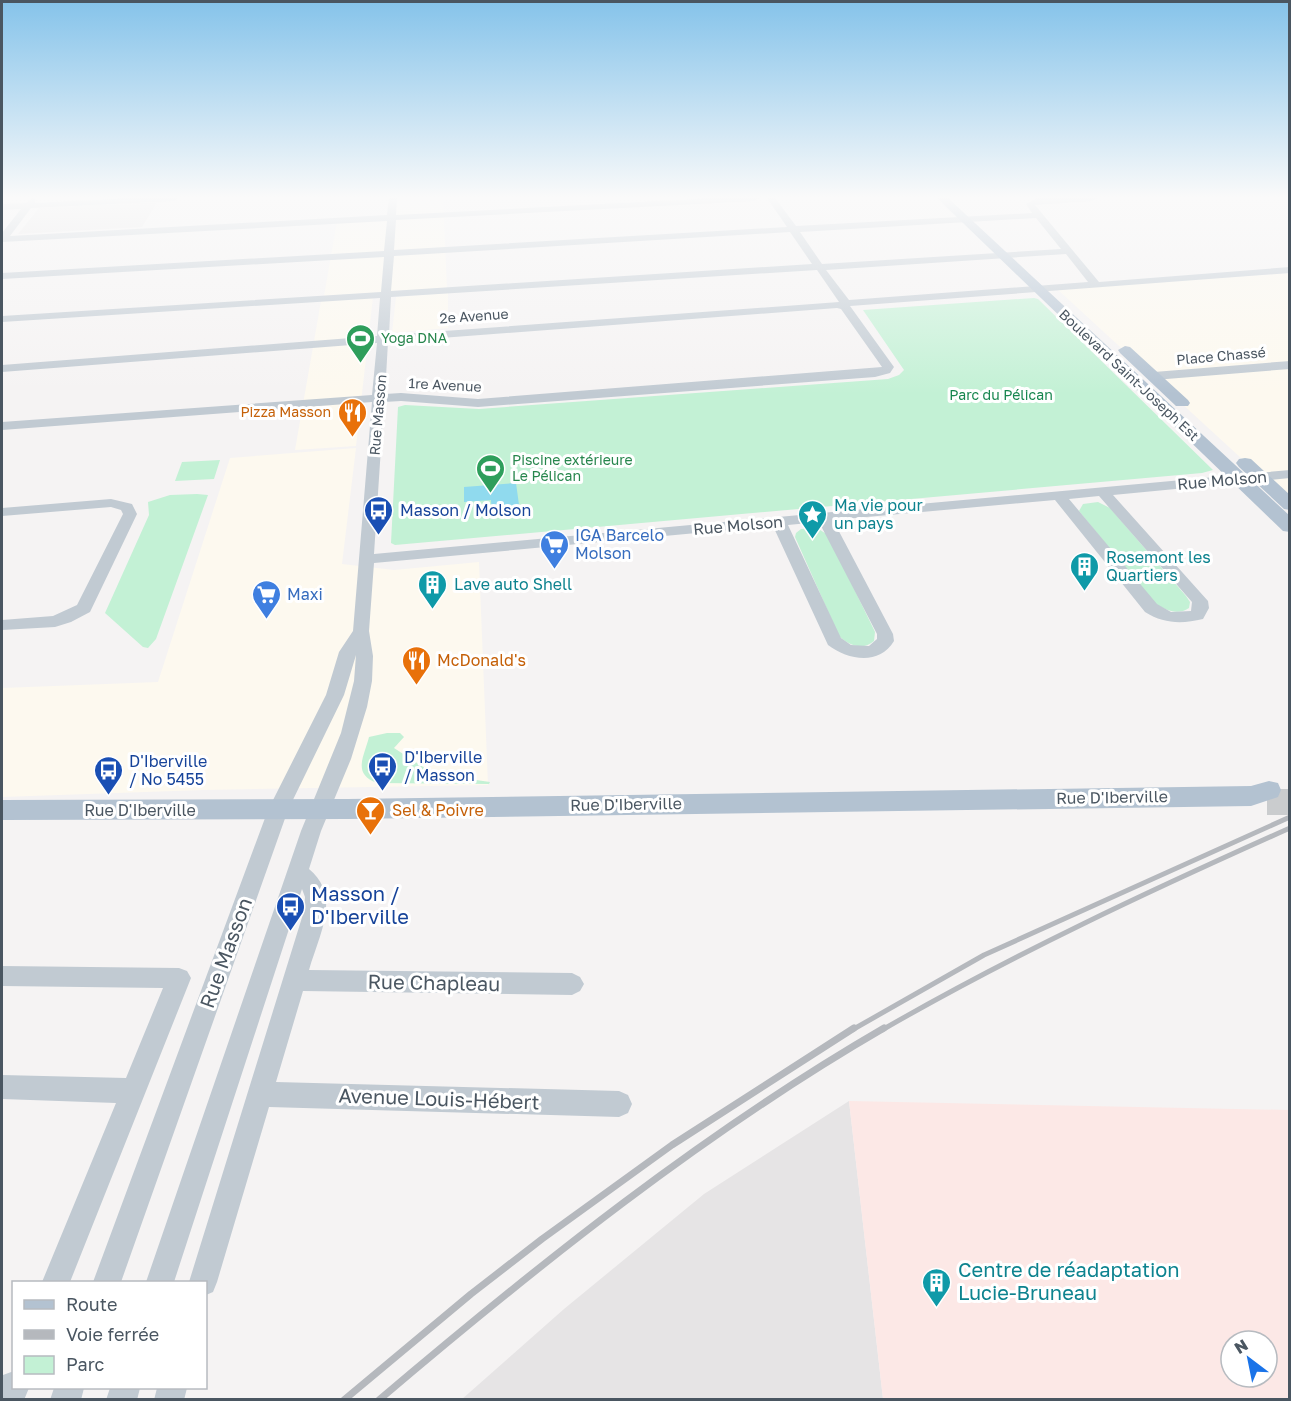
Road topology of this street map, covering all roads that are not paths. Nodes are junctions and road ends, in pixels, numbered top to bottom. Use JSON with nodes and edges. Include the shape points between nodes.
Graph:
{"nodes":[{"id":1,"x":214,"y":263,"type":"edge"},
{"id":2,"x":389,"y":263,"type":"edge"},
{"id":3,"x":817,"y":263,"type":"edge"},
{"id":4,"x":875,"y":263,"type":"edge"},
{"id":5,"x":1011,"y":263,"type":"edge"},
{"id":6,"x":1027,"y":263,"type":"edge"},
{"id":7,"x":1079,"y":263,"type":"edge"},
{"id":8,"x":820,"y":267,"type":"junction"},
{"id":9,"x":1290,"y":270,"type":"edge"},
{"id":10,"x":2,"y":276,"type":"edge"},
{"id":11,"x":1096,"y":285,"type":"junction"},
{"id":12,"x":1056,"y":289,"type":"junction"},
{"id":13,"x":1039,"y":290,"type":"junction"},
{"id":14,"x":387,"y":295,"type":"junction"},
{"id":15,"x":844,"y":304,"type":"junction"},
{"id":16,"x":2,"y":318,"type":"edge"},
{"id":17,"x":384,"y":340,"type":"junction"},
{"id":18,"x":1290,"y":365,"type":"edge"},
{"id":19,"x":2,"y":368,"type":"edge"},
{"id":20,"x":1154,"y":376,"type":"junction"},
{"id":21,"x":380,"y":398,"type":"junction"},
{"id":22,"x":1196,"y":416,"type":"dead end"},
{"id":23,"x":2,"y":426,"type":"edge"},
{"id":24,"x":1235,"y":453,"type":"dead end"},
{"id":25,"x":1290,"y":474,"type":"edge"},
{"id":26,"x":1260,"y":477,"type":"junction"},
{"id":27,"x":1239,"y":479,"type":"junction"},
{"id":28,"x":1102,"y":491,"type":"junction"},
{"id":29,"x":1058,"y":495,"type":"junction"},
{"id":30,"x":1290,"y":505,"type":"edge"},
{"id":31,"x":2,"y":512,"type":"edge"},
{"id":32,"x":824,"y":517,"type":"junction"},
{"id":33,"x":779,"y":522,"type":"junction"},
{"id":34,"x":1290,"y":527,"type":"edge"},
{"id":35,"x":366,"y":559,"type":"junction"},
{"id":36,"x":2,"y":625,"type":"edge"},
{"id":37,"x":361,"y":631,"type":"junction"},
{"id":38,"x":1262,"y":796,"type":"tunnel mouth"},
{"id":39,"x":320,"y":809,"type":"junction"},
{"id":40,"x":2,"y":810,"type":"edge"},
{"id":41,"x":278,"y":810,"type":"junction"},
{"id":42,"x":297,"y":872,"type":"junction"},
{"id":43,"x":2,"y":976,"type":"edge"},
{"id":44,"x":295,"y":980,"type":"junction"},
{"id":45,"x":573,"y":984,"type":"dead end"},
{"id":46,"x":2,"y":1087,"type":"edge"},
{"id":47,"x":133,"y":1091,"type":"junction"},
{"id":48,"x":259,"y":1094,"type":"junction"},
{"id":49,"x":619,"y":1104,"type":"dead end"},
{"id":50,"x":56,"y":1281,"type":"edge"},
{"id":51,"x":107,"y":1281,"type":"edge"},
{"id":52,"x":160,"y":1281,"type":"edge"},
{"id":53,"x":203,"y":1281,"type":"edge"}],
"edges":[{"from":1,"to":10,"type":"street"},
{"from":2,"to":14,"type":"street","name":"Rue Masson"},
{"from":3,"to":8,"type":"street"},
{"from":4,"to":8,"type":"street"},
{"from":5,"to":13,"type":"main road","name":"Boulevard Saint-Joseph Est"},
{"from":6,"to":12,"type":"main road","name":"Boulevard Saint-Joseph Est"},
{"from":7,"to":11,"type":"street"},
{"from":8,"to":14,"type":"street"},
{"from":8,"to":15,"type":"street"},
{"from":9,"to":11,"type":"street"},
{"from":11,"to":12,"type":"street","name":"2e Avenue"},
{"from":12,"to":13,"type":"street","name":"2e Avenue"},
{"from":12,"to":20,"type":"main road","name":"Boulevard Saint-Joseph Est"},
{"from":13,"to":15,"type":"street","name":"2e Avenue"},
{"from":13,"to":27,"type":"main road","name":"Boulevard Saint-Joseph Est"},
{"from":14,"to":16,"type":"street"},
{"from":14,"to":17,"type":"street","name":"Rue Masson"},
{"from":15,"to":17,"type":"street","name":"2e Avenue"},
{"from":15,"to":21,"type":"street","name":"1re Avenue","via":[[886,370],[478,403]]},
{"from":17,"to":19,"type":"street","name":"2e Avenue"},
{"from":17,"to":21,"type":"street","name":"Rue Masson"},
{"from":18,"to":20,"type":"street","name":"Place Chassé"},
{"from":20,"to":22,"type":"main road","name":"Boulevard Saint-Joseph Est"},
{"from":21,"to":23,"type":"street","name":"1re Avenue"},
{"from":21,"to":35,"type":"street","name":"Rue Masson"},
{"from":24,"to":26,"type":"main road"},
{"from":25,"to":26,"type":"street","name":"Rue Molson"},
{"from":26,"to":27,"type":"street","name":"Rue Molson"},
{"from":26,"to":30,"type":"main road"},
{"from":27,"to":28,"type":"street","name":"Rue Molson"},
{"from":27,"to":34,"type":"main road","name":"Boulevard Saint-Joseph Est"},
{"from":28,"to":29,"type":"street","name":"Rue Molson"},
{"from":28,"to":29,"type":"street","via":[[1200,601],[1197,615],[1178,618],[1151,608]]},
{"from":29,"to":32,"type":"street","name":"Rue Molson"},
{"from":31,"to":36,"type":"street","via":[[111,503],[127,507],[130,514],[84,608],[51,623]]},
{"from":32,"to":33,"type":"street","name":"Rue Molson"},
{"from":32,"to":33,"type":"street","via":[[885,634],[886,641],[875,651],[854,653],[834,641]]},
{"from":33,"to":35,"type":"street","name":"Rue Molson"},
{"from":35,"to":37,"type":"street","name":"Rue Masson"},
{"from":37,"to":39,"type":"street","name":"Rue Masson","via":[[366,651],[360,699]]},
{"from":37,"to":41,"type":"street","name":"Rue Masson","via":[[348,652],[335,695]]},
{"from":38,"to":39,"type":"main road","name":"Rue D'Iberville"},
{"from":39,"to":41,"type":"main road","name":"Rue D'Iberville"},
{"from":39,"to":42,"type":"street","name":"Rue Masson"},
{"from":40,"to":41,"type":"main road","name":"Rue D'Iberville"},
{"from":41,"to":51,"type":"street","name":"Rue Masson"},
{"from":42,"to":44,"type":"street","via":[[315,887],[317,896]]},
{"from":42,"to":52,"type":"street","name":"Rue Masson"},
{"from":43,"to":47,"type":"street","name":"Rue Masson","via":[[179,978]]},
{"from":44,"to":45,"type":"street","name":"Rue Chapleau"},
{"from":44,"to":48,"type":"street"},
{"from":46,"to":47,"type":"street"},
{"from":47,"to":50,"type":"street","name":"Rue Masson"},
{"from":48,"to":49,"type":"street","name":"Avenue Louis-Hébert"},
{"from":48,"to":53,"type":"street"}]}
